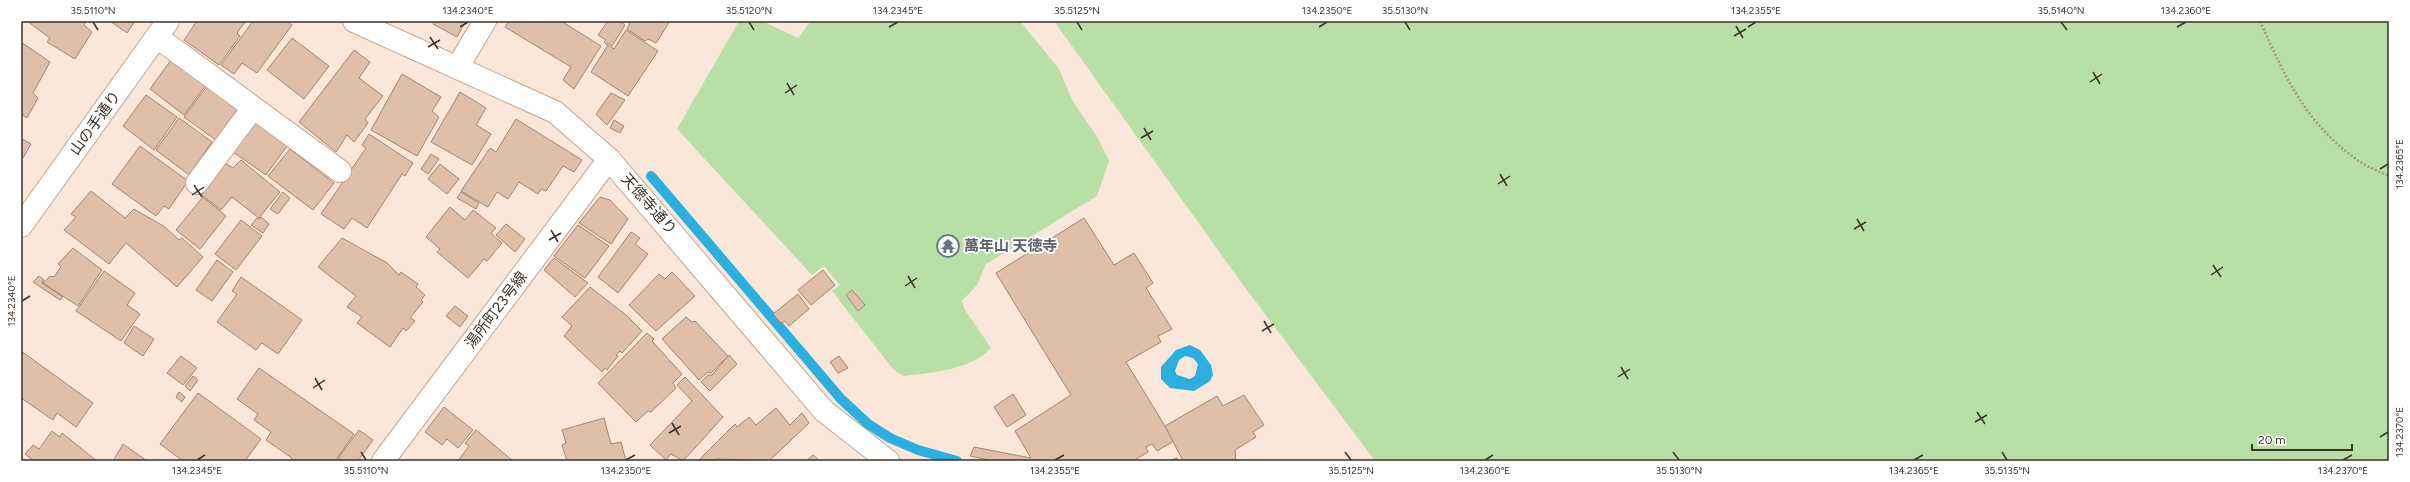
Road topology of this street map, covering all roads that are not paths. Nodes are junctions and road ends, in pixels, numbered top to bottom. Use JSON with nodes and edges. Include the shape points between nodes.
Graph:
{"nodes":[{"id":1,"x":354,"y":21,"type":"edge"},
{"id":2,"x":485,"y":21,"type":"edge"},
{"id":3,"x":163,"y":29,"type":"edge"},
{"id":4,"x":457,"y":68,"type":"junction"},
{"id":5,"x":253,"y":108,"type":"junction"},
{"id":6,"x":609,"y":159,"type":"junction"},
{"id":7,"x":340,"y":171,"type":"dead end"},
{"id":8,"x":197,"y":182,"type":"dead end"},
{"id":9,"x":21,"y":226,"type":"edge"},
{"id":10,"x":383,"y":461,"type":"edge"},
{"id":11,"x":888,"y":461,"type":"edge"}],
"edges":[{"from":1,"to":4,"type":"street","name":"天徳寺通り"},
{"from":2,"to":4,"type":"street"},
{"from":3,"to":5,"type":"street"},
{"from":3,"to":9,"type":"street","name":"山の手通り"},
{"from":4,"to":6,"type":"street","name":"天徳寺通り","via":[[555,112]]},
{"from":5,"to":7,"type":"street"},
{"from":5,"to":8,"type":"street"},
{"from":6,"to":10,"type":"street","name":"湯所町23号線"},
{"from":6,"to":11,"type":"street","name":"天徳寺通り","via":[[824,411]]}]}
